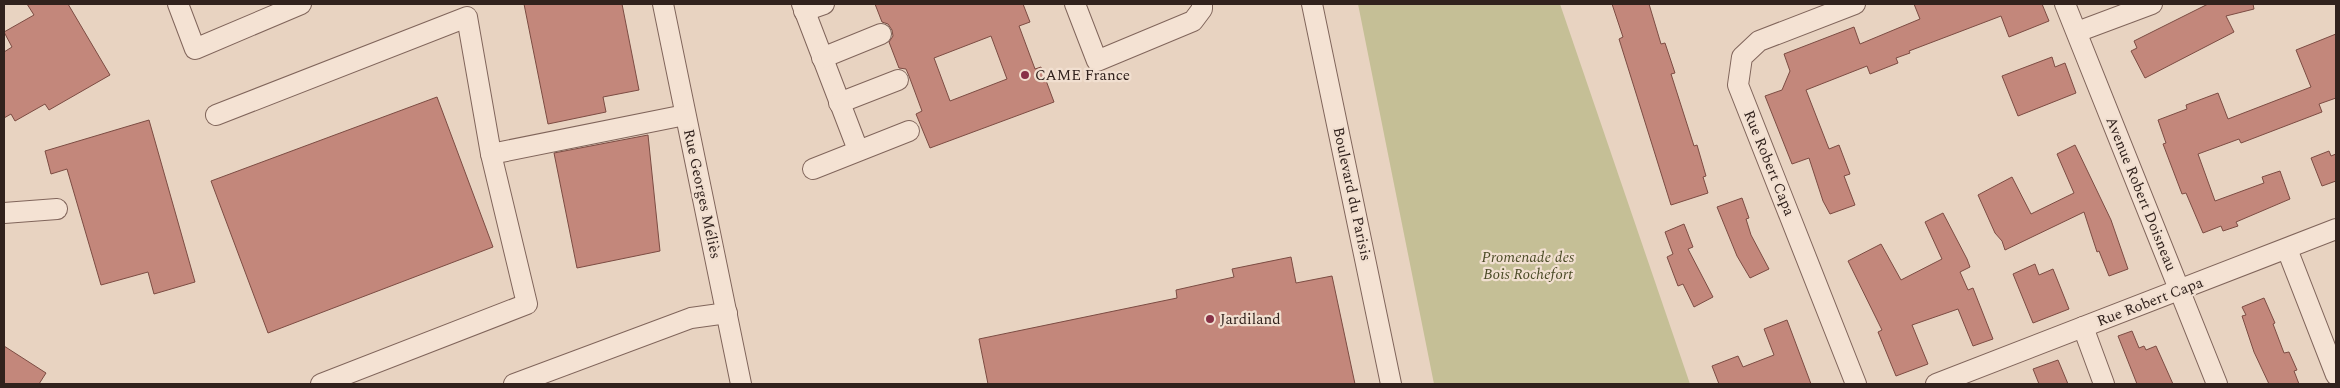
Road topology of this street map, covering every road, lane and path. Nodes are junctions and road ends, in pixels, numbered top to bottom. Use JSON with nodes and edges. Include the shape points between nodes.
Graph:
{"nodes":[{"id":1,"x":178,"y":4,"type":"edge"},
{"id":2,"x":300,"y":4,"type":"edge"},
{"id":3,"x":663,"y":4,"type":"edge"},
{"id":4,"x":824,"y":4,"type":"edge"},
{"id":5,"x":1075,"y":4,"type":"edge"},
{"id":6,"x":1202,"y":4,"type":"edge"},
{"id":7,"x":1312,"y":4,"type":"edge"},
{"id":8,"x":1855,"y":4,"type":"edge"},
{"id":9,"x":2065,"y":4,"type":"edge"},
{"id":10,"x":2152,"y":4,"type":"edge"},
{"id":11,"x":803,"y":8,"type":"edge"},
{"id":12,"x":2077,"y":32,"type":"junction"},
{"id":13,"x":881,"y":34,"type":"dead end"},
{"id":14,"x":822,"y":58,"type":"junction"},
{"id":15,"x":898,"y":80,"type":"dead end"},
{"id":16,"x":839,"y":103,"type":"junction"},
{"id":17,"x":216,"y":115,"type":"dead end"},
{"id":18,"x":685,"y":115,"type":"junction"},
{"id":19,"x":909,"y":130,"type":"dead end"},
{"id":20,"x":858,"y":150,"type":"junction"},
{"id":21,"x":491,"y":154,"type":"junction"},
{"id":22,"x":813,"y":169,"type":"dead end"},
{"id":23,"x":57,"y":209,"type":"dead end"},
{"id":24,"x":4,"y":213,"type":"edge"},
{"id":25,"x":2336,"y":229,"type":"edge"},
{"id":26,"x":2287,"y":249,"type":"junction"},
{"id":27,"x":2180,"y":290,"type":"junction"},
{"id":28,"x":727,"y":313,"type":"junction"},
{"id":29,"x":2083,"y":327,"type":"junction"},
{"id":30,"x":2336,"y":375,"type":"edge"},
{"id":31,"x":321,"y":384,"type":"edge"},
{"id":32,"x":514,"y":384,"type":"edge"},
{"id":33,"x":741,"y":384,"type":"edge"},
{"id":34,"x":1392,"y":384,"type":"edge"},
{"id":35,"x":1856,"y":384,"type":"edge"},
{"id":36,"x":1936,"y":384,"type":"edge"},
{"id":37,"x":2104,"y":384,"type":"edge"},
{"id":38,"x":2217,"y":384,"type":"edge"}],
"edges":[{"from":1,"to":2,"type":"street","via":[[194,48]]},
{"from":3,"to":18,"type":"street","name":"Rue Georges Méliès"},
{"from":4,"to":11,"type":"street"},
{"from":5,"to":6,"type":"street","via":[[1097,61],[1193,21]]},
{"from":7,"to":34,"type":"street","name":"Boulevard du Parisis"},
{"from":8,"to":35,"type":"street","name":"Rue Robert Capa","via":[[1759,41],[1742,57],[1738,85]]},
{"from":9,"to":12,"type":"street","name":"Avenue Robert Doisneau"},
{"from":10,"to":12,"type":"street"},
{"from":11,"to":14,"type":"street"},
{"from":12,"to":27,"type":"street","name":"Avenue Robert Doisneau"},
{"from":13,"to":14,"type":"street"},
{"from":14,"to":16,"type":"street"},
{"from":15,"to":16,"type":"street"},
{"from":16,"to":20,"type":"street"},
{"from":17,"to":21,"type":"street","via":[[467,17]]},
{"from":18,"to":21,"type":"street"},
{"from":18,"to":28,"type":"street","name":"Rue Georges Méliès"},
{"from":19,"to":20,"type":"street"},
{"from":20,"to":22,"type":"street"},
{"from":21,"to":31,"type":"street","via":[[527,304]]},
{"from":23,"to":24,"type":"street"},
{"from":25,"to":26,"type":"street","name":"Rue Robert Capa"},
{"from":26,"to":27,"type":"street","name":"Rue Robert Capa"},
{"from":26,"to":30,"type":"street"},
{"from":27,"to":29,"type":"street","name":"Rue Robert Capa"},
{"from":27,"to":38,"type":"street","name":"Avenue Robert Doisneau"},
{"from":28,"to":32,"type":"street","via":[[691,318]]},
{"from":28,"to":33,"type":"street","name":"Rue Georges Méliès"},
{"from":29,"to":36,"type":"street","name":"Rue Robert Capa"},
{"from":29,"to":37,"type":"street"}]}
